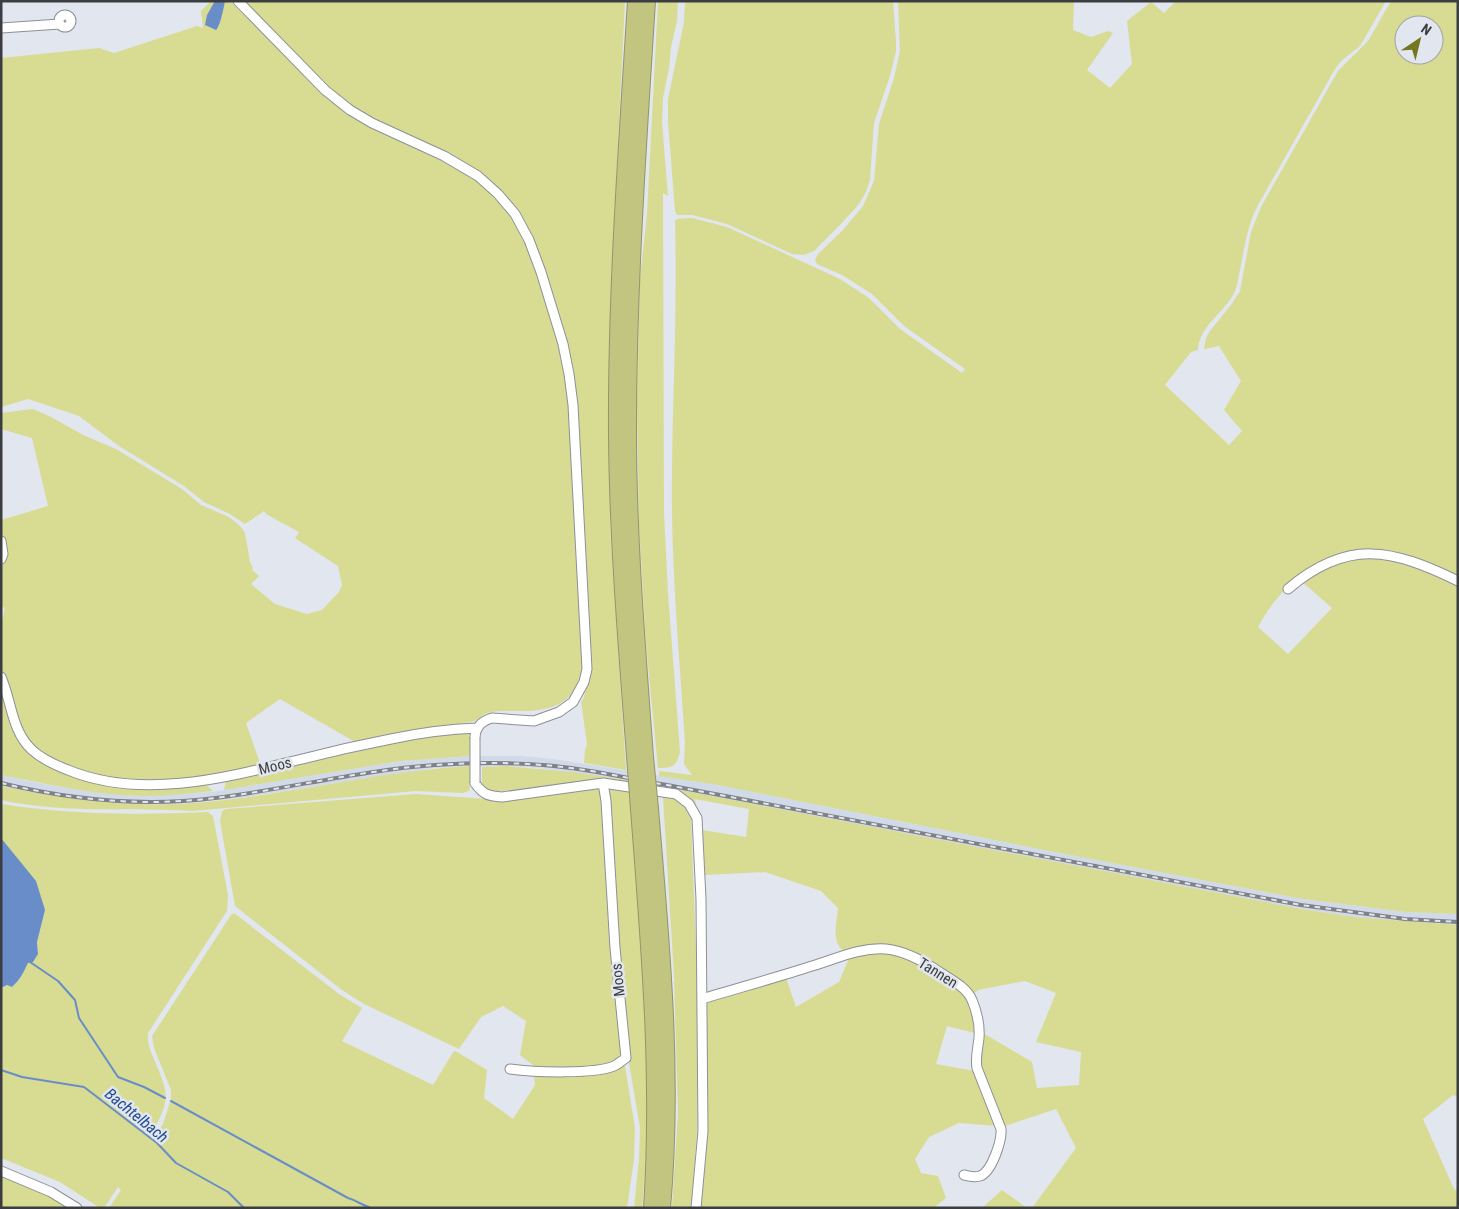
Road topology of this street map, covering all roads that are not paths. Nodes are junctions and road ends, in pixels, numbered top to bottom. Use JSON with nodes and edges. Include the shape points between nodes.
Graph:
{"nodes":[{"id":1,"x":238,"y":1,"type":"edge"},
{"id":2,"x":635,"y":1,"type":"edge"},
{"id":3,"x":648,"y":1,"type":"edge"},
{"id":4,"x":60,"y":24,"type":"dead end"},
{"id":5,"x":1,"y":28,"type":"edge"},
{"id":6,"x":1,"y":541,"type":"edge"},
{"id":7,"x":1,"y":560,"type":"edge"},
{"id":8,"x":1458,"y":581,"type":"edge"},
{"id":9,"x":1288,"y":589,"type":"dead end"},
{"id":10,"x":1,"y":677,"type":"edge"},
{"id":11,"x":476,"y":732,"type":"junction"},
{"id":12,"x":640,"y":756,"type":"junction"},
{"id":13,"x":603,"y":783,"type":"junction"},
{"id":14,"x":644,"y":809,"type":"junction"},
{"id":15,"x":702,"y":998,"type":"junction"},
{"id":16,"x":510,"y":1069,"type":"dead end"},
{"id":17,"x":1,"y":1171,"type":"edge"},
{"id":18,"x":964,"y":1175,"type":"dead end"},
{"id":19,"x":77,"y":1208,"type":"edge"},
{"id":20,"x":650,"y":1208,"type":"edge"},
{"id":21,"x":663,"y":1208,"type":"edge"},
{"id":22,"x":696,"y":1208,"type":"edge"}],
"edges":[{"from":1,"to":11,"type":"street","name":"Moos","via":[[350,110],[478,176],[515,214],[541,272],[563,344],[573,405],[588,669],[573,702],[559,712],[534,721],[492,718]]},
{"from":2,"to":12,"type":"highway","via":[[619,282],[616,437],[624,620]]},
{"from":3,"to":12,"type":"highway","via":[[632,282],[629,431]]},
{"from":4,"to":5,"type":"street"},
{"from":6,"to":7,"type":"street"},
{"from":8,"to":9,"type":"street","via":[[1406,559],[1368,554],[1326,563],[1306,573]]},
{"from":10,"to":11,"type":"street","name":"Moos","via":[[14,722],[23,740],[40,756],[85,778],[136,785],[196,782],[393,738]]},
{"from":11,"to":13,"type":"street","bridge":true,"via":[[475,783],[487,796],[502,798]]},
{"from":12,"to":14,"type":"highway","bridge":true},
{"from":13,"to":15,"type":"street","via":[[676,794],[689,804],[697,818]]},
{"from":13,"to":16,"type":"street","name":"Moos","via":[[626,1058],[605,1068],[531,1072]]},
{"from":14,"to":20,"type":"highway","via":[[655,1113]]},
{"from":14,"to":21,"type":"highway","via":[[663,973],[667,1114]]},
{"from":15,"to":18,"type":"street","name":"Tannen","via":[[871,949],[902,953],[958,984],[972,998],[978,1017],[977,1068],[1002,1129],[999,1146],[986,1173],[977,1177]]},
{"from":15,"to":22,"type":"street","via":[[703,1131]]},
{"from":17,"to":19,"type":"street","via":[[51,1192]]}]}
